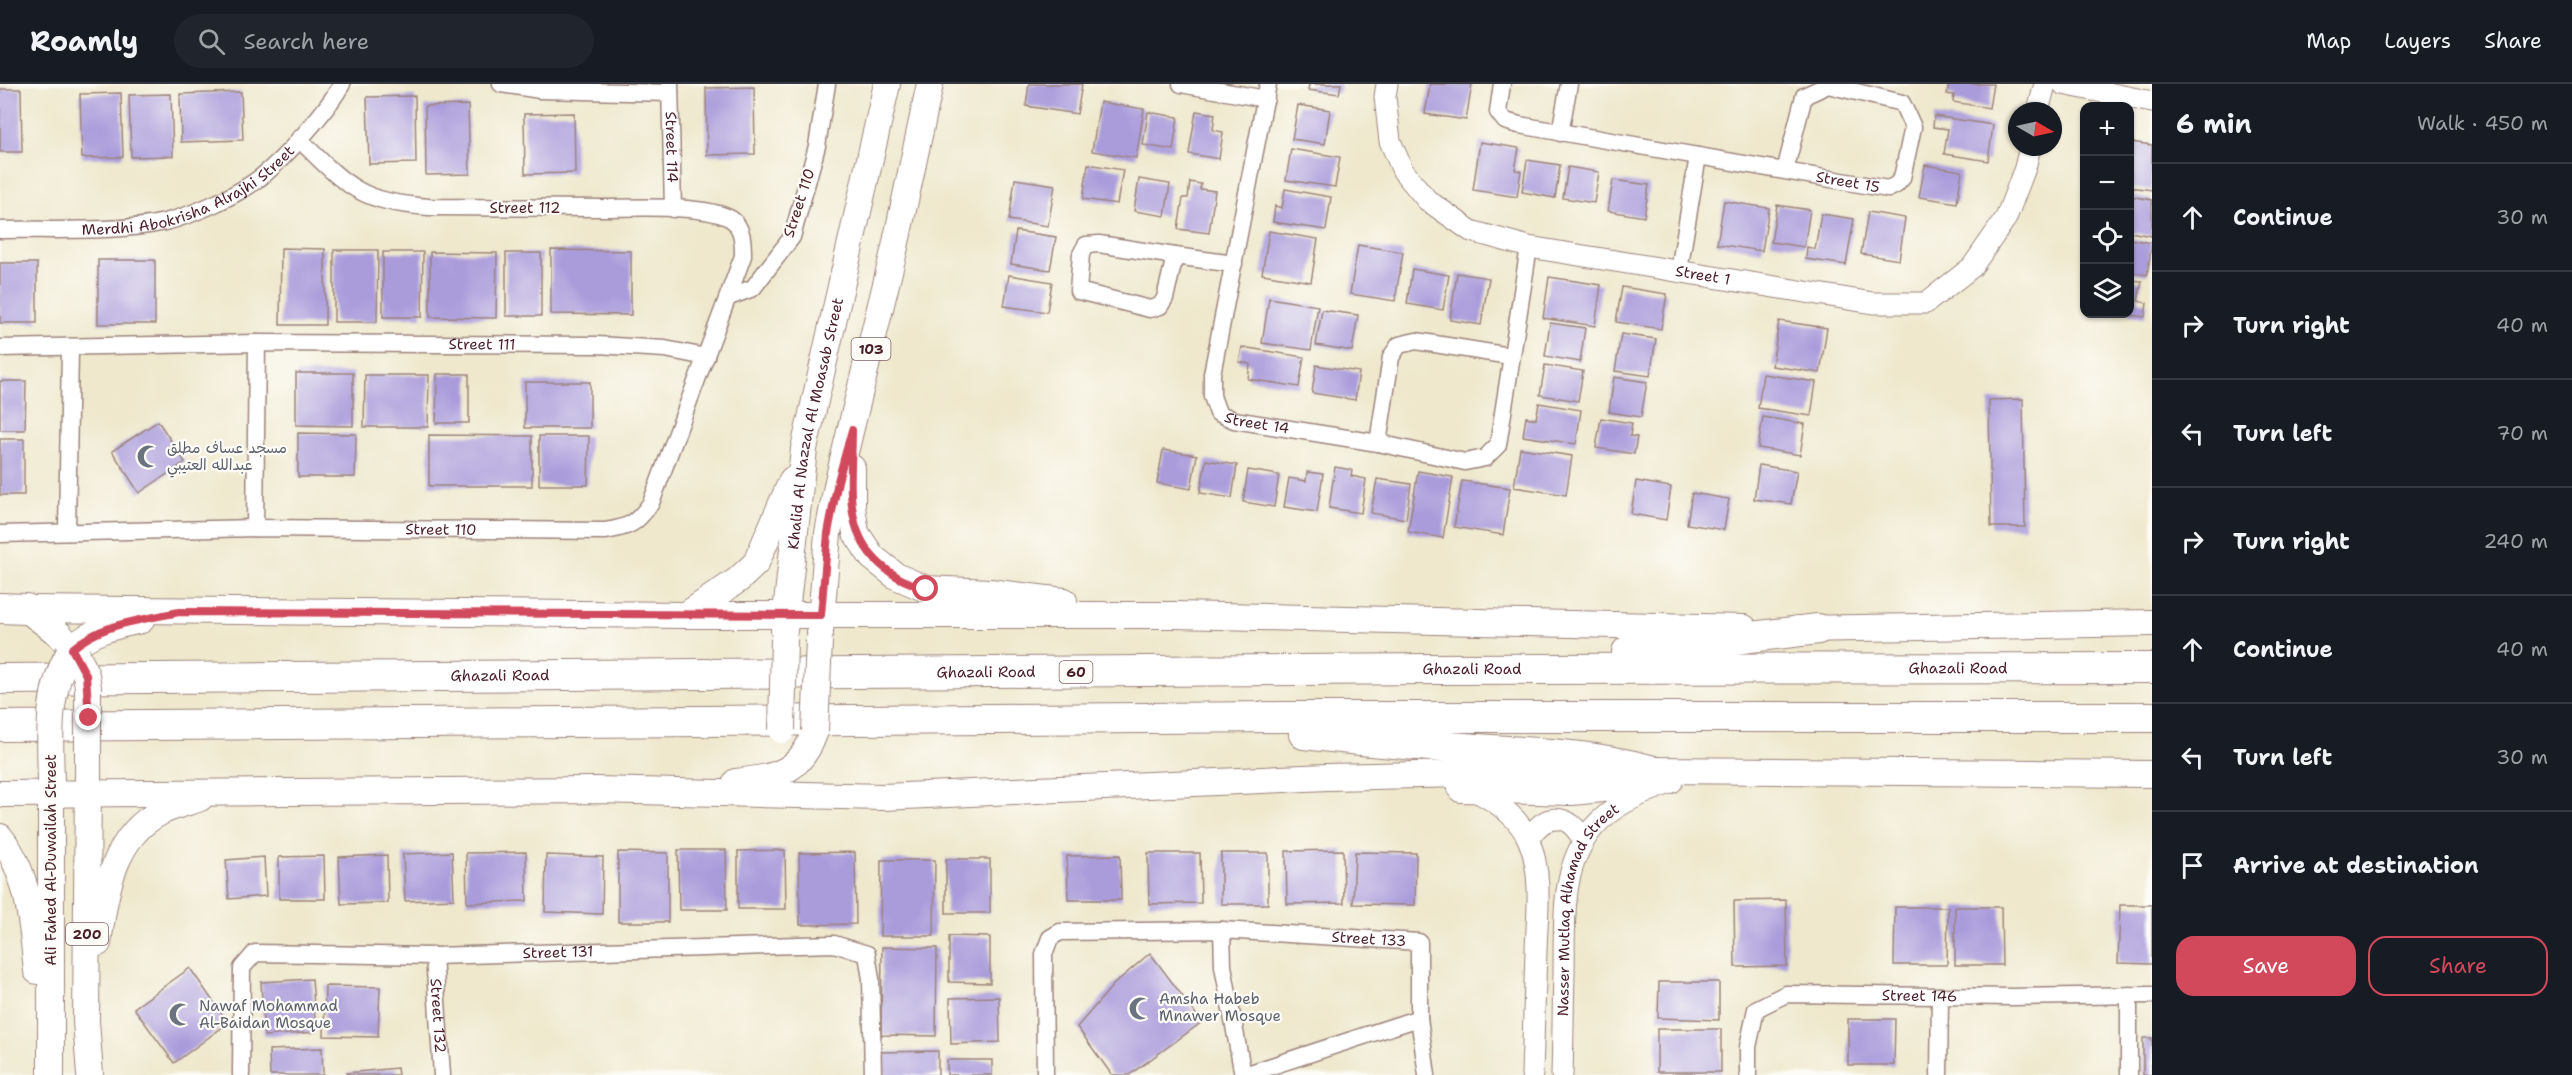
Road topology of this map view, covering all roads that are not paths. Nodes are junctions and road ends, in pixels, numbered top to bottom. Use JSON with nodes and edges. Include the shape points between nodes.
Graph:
{"nodes":[{"id":1,"x":342,"y":84,"type":"edge"},
{"id":2,"x":501,"y":84,"type":"edge"},
{"id":3,"x":827,"y":84,"type":"edge"},
{"id":4,"x":887,"y":84,"type":"edge"},
{"id":5,"x":930,"y":84,"type":"edge"},
{"id":6,"x":1181,"y":84,"type":"edge"},
{"id":7,"x":1387,"y":84,"type":"edge"},
{"id":8,"x":1502,"y":84,"type":"edge"},
{"id":9,"x":1569,"y":84,"type":"edge"},
{"id":10,"x":2045,"y":84,"type":"edge"},
{"id":11,"x":2062,"y":84,"type":"edge"},
{"id":12,"x":670,"y":88,"type":"edge"},
{"id":13,"x":1267,"y":91,"type":"edge"},
{"id":14,"x":2040,"y":102,"type":"edge"},
{"id":15,"x":2152,"y":102,"type":"edge"},
{"id":16,"x":1560,"y":133,"type":"junction"},
{"id":17,"x":298,"y":139,"type":"junction"},
{"id":18,"x":1698,"y":156,"type":"junction"},
{"id":19,"x":2028,"y":156,"type":"edge"},
{"id":20,"x":1785,"y":171,"type":"junction"},
{"id":21,"x":673,"y":209,"type":"junction"},
{"id":22,"x":0,"y":230,"type":"edge"},
{"id":23,"x":1529,"y":247,"type":"junction"},
{"id":24,"x":743,"y":256,"type":"joint"},
{"id":25,"x":1175,"y":256,"type":"junction"},
{"id":26,"x":1234,"y":264,"type":"junction"},
{"id":27,"x":1678,"y":271,"type":"junction"},
{"id":28,"x":729,"y":297,"type":"junction"},
{"id":29,"x":257,"y":343,"type":"junction"},
{"id":30,"x":0,"y":348,"type":"edge"},
{"id":31,"x":70,"y":348,"type":"junction"},
{"id":32,"x":1510,"y":356,"type":"junction"},
{"id":33,"x":706,"y":357,"type":"junction"},
{"id":34,"x":852,"y":430,"type":"junction"},
{"id":35,"x":1378,"y":443,"type":"junction"},
{"id":36,"x":804,"y":449,"type":"junction"},
{"id":37,"x":255,"y":528,"type":"junction"},
{"id":38,"x":67,"y":532,"type":"junction"},
{"id":39,"x":0,"y":534,"type":"edge"},
{"id":40,"x":13,"y":609,"type":"edge"},
{"id":41,"x":179,"y":612,"type":"junction"},
{"id":42,"x":686,"y":615,"type":"junction"},
{"id":43,"x":821,"y":615,"type":"junction"},
{"id":44,"x":1174,"y":615,"type":"junction"},
{"id":45,"x":2152,"y":623,"type":"edge"},
{"id":46,"x":784,"y":627,"type":"junction"},
{"id":47,"x":1818,"y":629,"type":"junction"},
{"id":48,"x":73,"y":652,"type":"junction"},
{"id":49,"x":2152,"y":668,"type":"edge"},
{"id":50,"x":1431,"y":669,"type":"junction"},
{"id":51,"x":0,"y":679,"type":"edge"},
{"id":52,"x":2152,"y":717,"type":"edge"},
{"id":53,"x":1167,"y":718,"type":"junction"},
{"id":54,"x":0,"y":726,"type":"edge"},
{"id":55,"x":793,"y":767,"type":"junction"},
{"id":56,"x":2152,"y":774,"type":"edge"},
{"id":57,"x":1661,"y":776,"type":"junction"},
{"id":58,"x":1327,"y":777,"type":"junction"},
{"id":59,"x":88,"y":786,"type":"junction"},
{"id":60,"x":51,"y":788,"type":"junction"},
{"id":61,"x":1472,"y":790,"type":"junction"},
{"id":62,"x":219,"y":791,"type":"junction"},
{"id":63,"x":664,"y":791,"type":"junction"},
{"id":64,"x":0,"y":794,"type":"edge"},
{"id":65,"x":884,"y":797,"type":"junction"},
{"id":66,"x":0,"y":837,"type":"edge"},
{"id":67,"x":1528,"y":840,"type":"junction"},
{"id":68,"x":1583,"y":841,"type":"junction"},
{"id":69,"x":1222,"y":930,"type":"junction"},
{"id":70,"x":434,"y":956,"type":"junction"},
{"id":71,"x":2129,"y":995,"type":"junction"},
{"id":72,"x":2152,"y":995,"type":"edge"},
{"id":73,"x":1940,"y":996,"type":"junction"},
{"id":74,"x":1419,"y":1018,"type":"junction"},
{"id":75,"x":86,"y":1021,"type":"junction"},
{"id":76,"x":51,"y":1072,"type":"edge"},
{"id":77,"x":90,"y":1075,"type":"edge"},
{"id":78,"x":241,"y":1075,"type":"edge"},
{"id":79,"x":442,"y":1075,"type":"edge"},
{"id":80,"x":873,"y":1075,"type":"edge"},
{"id":81,"x":1045,"y":1075,"type":"edge"},
{"id":82,"x":1244,"y":1075,"type":"edge"},
{"id":83,"x":1427,"y":1075,"type":"edge"},
{"id":84,"x":1532,"y":1075,"type":"edge"},
{"id":85,"x":1562,"y":1075,"type":"edge"},
{"id":86,"x":1748,"y":1075,"type":"edge"},
{"id":87,"x":1939,"y":1075,"type":"edge"},
{"id":88,"x":2130,"y":1075,"type":"edge"}],
"edges":[{"from":1,"to":17,"type":"street","name":"Merdhi Abokrisha Alrajhi Street","via":[[327,108]]},
{"from":2,"to":12,"type":"street","via":[[540,90]]},
{"from":3,"to":28,"type":"street","name":"Street 110","via":[[817,146],[792,237],[753,288]]},
{"from":4,"to":36,"type":"main road","name":"Khalid Al Nazzal Al Moasab Street","number":"103"},
{"from":5,"to":34,"type":"main road","name":"Khalid Al Nazzal Al Moasab Street","number":"103"},
{"from":6,"to":13,"type":"street","name":"Street 14"},
{"from":7,"to":23,"type":"street","name":"Street 1","via":[[1390,141],[1403,171],[1427,200],[1471,231]]},
{"from":8,"to":16,"type":"street","name":"Street 15","via":[[1498,112],[1506,121]]},
{"from":9,"to":16,"type":"street"},
{"from":10,"to":14,"type":"street"},
{"from":11,"to":15,"type":"street"},
{"from":12,"to":21,"type":"street","name":"Street 114"},
{"from":13,"to":26,"type":"street","name":"Street 14"},
{"from":16,"to":18,"type":"street","name":"Street 15"},
{"from":17,"to":21,"type":"street","name":"Street 112","via":[[338,178],[366,196],[396,205]]},
{"from":17,"to":22,"type":"street","name":"Merdhi Abokrisha Alrajhi Street","via":[[260,177],[230,195],[166,221],[135,227]]},
{"from":18,"to":20,"type":"street","name":"Street 15"},
{"from":18,"to":27,"type":"street"},
{"from":19,"to":27,"type":"street","name":"Street 1","via":[[2006,218],[1972,267],[1926,303],[1873,303]]},
{"from":20,"to":20,"type":"street","name":"Street 15","via":[[1888,189],[1896,186],[1902,178],[1913,127],[1908,114],[1902,103],[1828,85],[1814,90],[1804,96]]},
{"from":21,"to":24,"type":"street","name":"Street 112","via":[[718,213],[733,220],[744,241]]},
{"from":23,"to":27,"type":"street","name":"Street 1"},
{"from":23,"to":32,"type":"street","name":"Street 14"},
{"from":24,"to":28,"type":"street","name":"Street 110"},
{"from":25,"to":25,"type":"street","via":[[1086,245],[1078,291],[1150,309],[1160,306]]},
{"from":25,"to":26,"type":"street"},
{"from":26,"to":35,"type":"street","name":"Street 14","via":[[1212,374],[1212,396],[1218,413],[1234,420]]},
{"from":28,"to":33,"type":"street","name":"Street 110"},
{"from":29,"to":31,"type":"street","name":"Street 111"},
{"from":29,"to":33,"type":"street","name":"Street 111","via":[[629,346]]},
{"from":29,"to":37,"type":"street"},
{"from":30,"to":31,"type":"street","name":"Street 111"},
{"from":31,"to":38,"type":"street"},
{"from":32,"to":35,"type":"street","via":[[1416,341],[1399,345],[1390,357]]},
{"from":32,"to":35,"type":"street","name":"Street 14","via":[[1498,445],[1485,458],[1465,462]]},
{"from":33,"to":37,"type":"street","name":"Street 110","via":[[651,503],[626,528]]},
{"from":34,"to":43,"type":"main road","name":"Khalid Al Nazzal Al Moasab Street","number":"103","via":[[828,533]]},
{"from":34,"to":44,"type":"main road","via":[[856,533],[872,557],[896,576],[926,589],[990,592]]},
{"from":36,"to":42,"type":"main road","via":[[756,563]]},
{"from":36,"to":46,"type":"main road","name":"Khalid Al Nazzal Al Moasab Street","number":"103"},
{"from":37,"to":38,"type":"street","name":"Street 110"},
{"from":38,"to":39,"type":"street","name":"Street 110"},
{"from":40,"to":41,"type":"main road"},
{"from":40,"to":48,"type":"main road","number":"200","via":[[59,634]]},
{"from":41,"to":42,"type":"main road"},
{"from":41,"to":48,"type":"main road","via":[[87,636]]},
{"from":42,"to":46,"type":"main road"},
{"from":43,"to":44,"type":"main road"},
{"from":43,"to":46,"type":"main road"},
{"from":43,"to":55,"type":"main road","name":"Khalid Al Nazzal Al Moasab Street","number":"103","bridge":true,"via":[[814,731],[803,758]]},
{"from":44,"to":47,"type":"main road"},
{"from":45,"to":47,"type":"main road"},
{"from":46,"to":55,"type":"main road","name":"Khalid Al Nazzal Al Moasab Street","number":"103","bridge":true,"via":[[782,730],[783,744]]},
{"from":47,"to":50,"type":"highway","via":[[1626,652]]},
{"from":48,"to":59,"type":"main road","number":"200","bridge":true,"via":[[88,687]]},
{"from":48,"to":60,"type":"main road","name":"Ali Fahed Al-Duwailah Street","number":"200","bridge":true,"via":[[54,686],[50,717]]},
{"from":49,"to":50,"type":"highway","name":"Ghazali Road","number":"60"},
{"from":50,"to":51,"type":"highway","name":"Ghazali Road","number":"60"},
{"from":52,"to":53,"type":"highway"},
{"from":53,"to":54,"type":"highway"},
{"from":53,"to":57,"type":"highway","via":[[1375,742],[1568,754],[1609,759]]},
{"from":55,"to":63,"type":"main road","via":[[743,782]]},
{"from":55,"to":65,"type":"main road","via":[[817,782]]},
{"from":56,"to":57,"type":"main road","via":[[1730,769]]},
{"from":57,"to":58,"type":"main road"},
{"from":57,"to":61,"type":"main road","via":[[1572,792]]},
{"from":57,"to":68,"type":"street","name":"Nasser Mutlaq Alhamad Street","via":[[1595,826]]},
{"from":58,"to":61,"type":"main road"},
{"from":58,"to":65,"type":"main road"},
{"from":59,"to":60,"type":"main road"},
{"from":59,"to":62,"type":"main road"},
{"from":59,"to":75,"type":"main road","number":"200"},
{"from":60,"to":64,"type":"main road"},
{"from":60,"to":76,"type":"main road","name":"Ali Fahed Al-Duwailah Street","number":"200"},
{"from":61,"to":67,"type":"street","name":"Nasser Mutlaq Alhamad Street","via":[[1505,809]]},
{"from":62,"to":63,"type":"main road"},
{"from":62,"to":75,"type":"main road","via":[[160,812],[132,832],[119,853],[100,928]]},
{"from":63,"to":65,"type":"main road"},
{"from":66,"to":76,"type":"main road","via":[[8,846],[27,894]]},
{"from":67,"to":68,"type":"street","via":[[1533,830],[1551,819],[1572,824]]},
{"from":67,"to":84,"type":"street","name":"Nasser Mutlaq Alhamad Street","via":[[1538,888]]},
{"from":68,"to":85,"type":"street","name":"Nasser Mutlaq Alhamad Street","via":[[1570,872],[1565,906]]},
{"from":69,"to":74,"type":"street","name":"Street 133","via":[[1419,942]]},
{"from":69,"to":81,"type":"street","name":"Street 133","via":[[1060,932],[1050,938],[1044,954]]},
{"from":69,"to":82,"type":"street","via":[[1222,966]]},
{"from":70,"to":78,"type":"street","name":"Street 131","via":[[255,952],[242,968]]},
{"from":70,"to":79,"type":"street","name":"Street 132"},
{"from":70,"to":80,"type":"street","name":"Street 131","via":[[834,944],[867,954]]},
{"from":71,"to":72,"type":"street","name":"Street 146"},
{"from":71,"to":73,"type":"street","name":"Street 146"},
{"from":71,"to":88,"type":"street"},
{"from":73,"to":86,"type":"street","name":"Street 146","via":[[1786,994],[1756,1009],[1748,1047]]},
{"from":73,"to":87,"type":"street"},
{"from":74,"to":82,"type":"street"},
{"from":74,"to":83,"type":"street","name":"Street 133"},
{"from":75,"to":77,"type":"main road","number":"200"}]}
